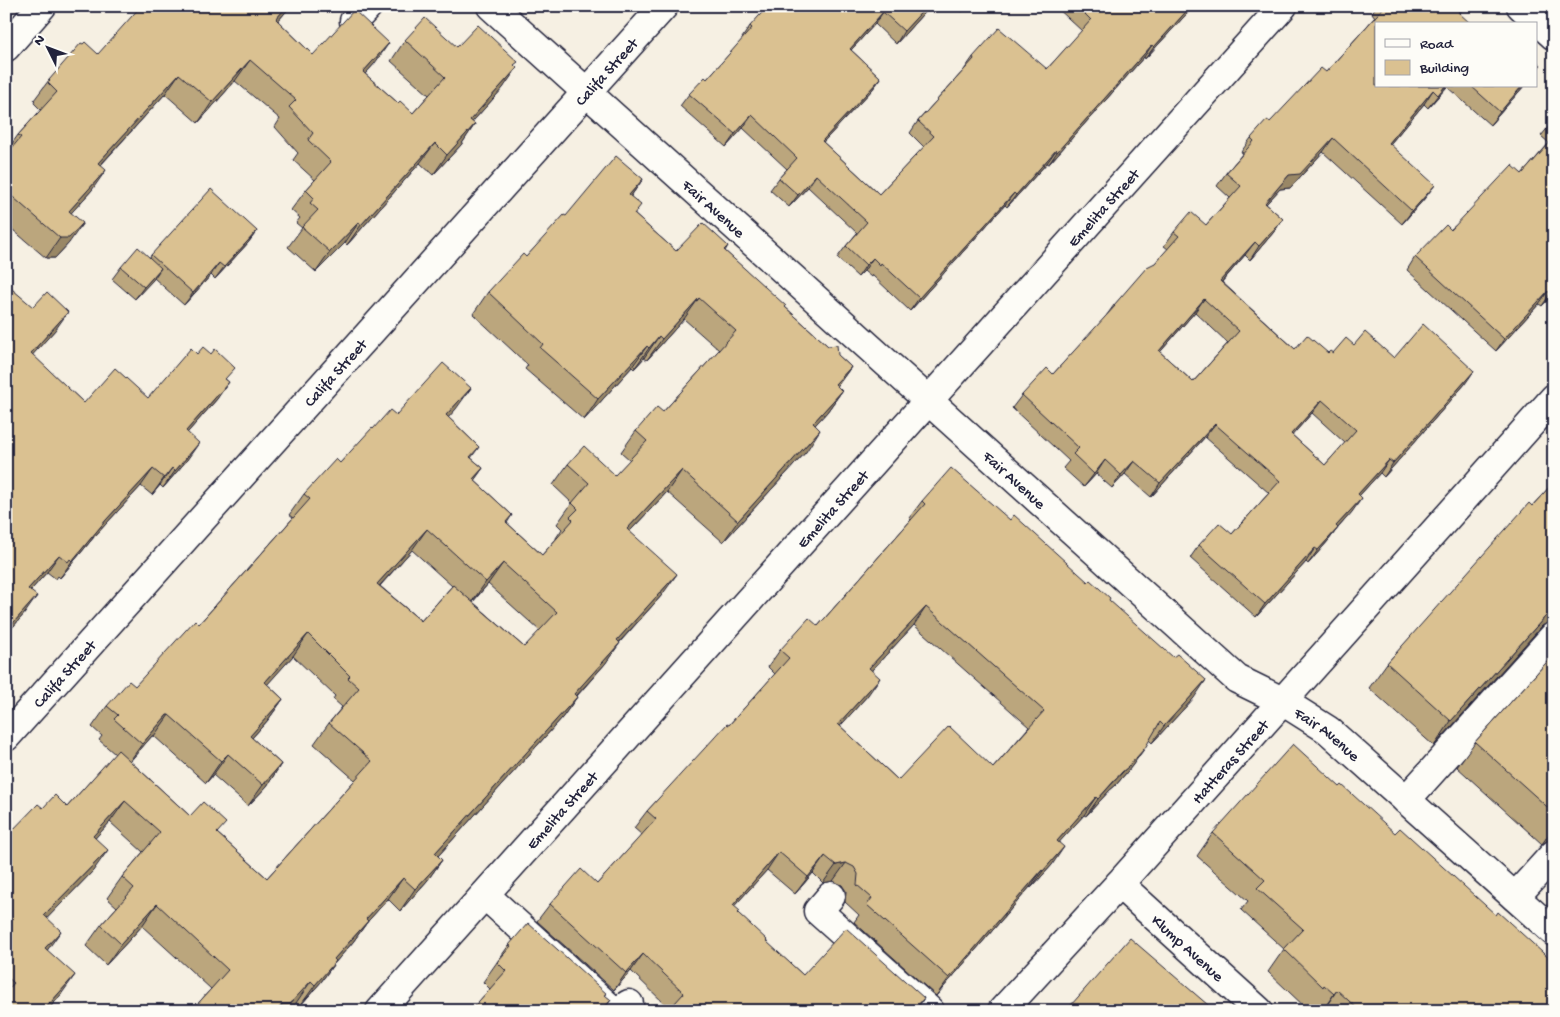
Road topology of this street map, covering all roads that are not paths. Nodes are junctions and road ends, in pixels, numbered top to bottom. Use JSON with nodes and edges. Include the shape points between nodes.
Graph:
{"nodes":[{"id":1,"x":42,"y":6,"type":"edge"},
{"id":2,"x":490,"y":6,"type":"edge"},
{"id":3,"x":664,"y":6,"type":"edge"},
{"id":4,"x":1283,"y":6,"type":"edge"},
{"id":5,"x":1521,"y":6,"type":"edge"},
{"id":6,"x":1554,"y":36,"type":"edge"},
{"id":7,"x":6,"y":46,"type":"edge"},
{"id":8,"x":586,"y":92,"type":"junction"},
{"id":9,"x":1554,"y":398,"type":"edge"},
{"id":10,"x":928,"y":401,"type":"junction"},
{"id":11,"x":1554,"y":636,"type":"edge"},
{"id":12,"x":1282,"y":701,"type":"junction"},
{"id":13,"x":6,"y":737,"type":"edge"},
{"id":14,"x":1406,"y":800,"type":"junction"},
{"id":15,"x":1554,"y":854,"type":"edge"},
{"id":16,"x":1119,"y":884,"type":"junction"},
{"id":17,"x":831,"y":896,"type":"dead end"},
{"id":18,"x":1515,"y":897,"type":"junction"},
{"id":19,"x":481,"y":900,"type":"junction"},
{"id":20,"x":1554,"y":932,"type":"edge"},
{"id":21,"x":629,"y":1004,"type":"dead end"},
{"id":22,"x":382,"y":1010,"type":"edge"},
{"id":23,"x":598,"y":1011,"type":"edge"},
{"id":24,"x":930,"y":1011,"type":"edge"},
{"id":25,"x":1002,"y":1011,"type":"edge"},
{"id":26,"x":1259,"y":1011,"type":"edge"}],
"edges":[{"from":1,"to":7,"type":"street"},
{"from":2,"to":8,"type":"street","name":"Fair Avenue"},
{"from":3,"to":8,"type":"street","name":"Califa Street"},
{"from":4,"to":10,"type":"street","name":"Emelita Street"},
{"from":5,"to":6,"type":"street"},
{"from":8,"to":10,"type":"street","name":"Fair Avenue"},
{"from":8,"to":13,"type":"street","name":"Califa Street"},
{"from":9,"to":12,"type":"street","name":"Hatteras Street"},
{"from":10,"to":12,"type":"street","name":"Fair Avenue","via":[[1236,679]]},
{"from":10,"to":19,"type":"street","name":"Emelita Street"},
{"from":11,"to":14,"type":"street"},
{"from":12,"to":14,"type":"street","name":"Fair Avenue","via":[[1328,730]]},
{"from":12,"to":16,"type":"street","name":"Hatteras Street"},
{"from":14,"to":18,"type":"street","name":"Fair Avenue"},
{"from":15,"to":18,"type":"street"},
{"from":16,"to":25,"type":"street","name":"Hatteras Street"},
{"from":16,"to":26,"type":"street","name":"Klump Avenue"},
{"from":17,"to":24,"type":"street","via":[[818,911]]},
{"from":18,"to":20,"type":"street","name":"Fair Avenue"},
{"from":19,"to":21,"type":"street","via":[[611,1009],[621,1009]]},
{"from":19,"to":22,"type":"street","name":"Emelita Street"},
{"from":19,"to":23,"type":"street"}]}
